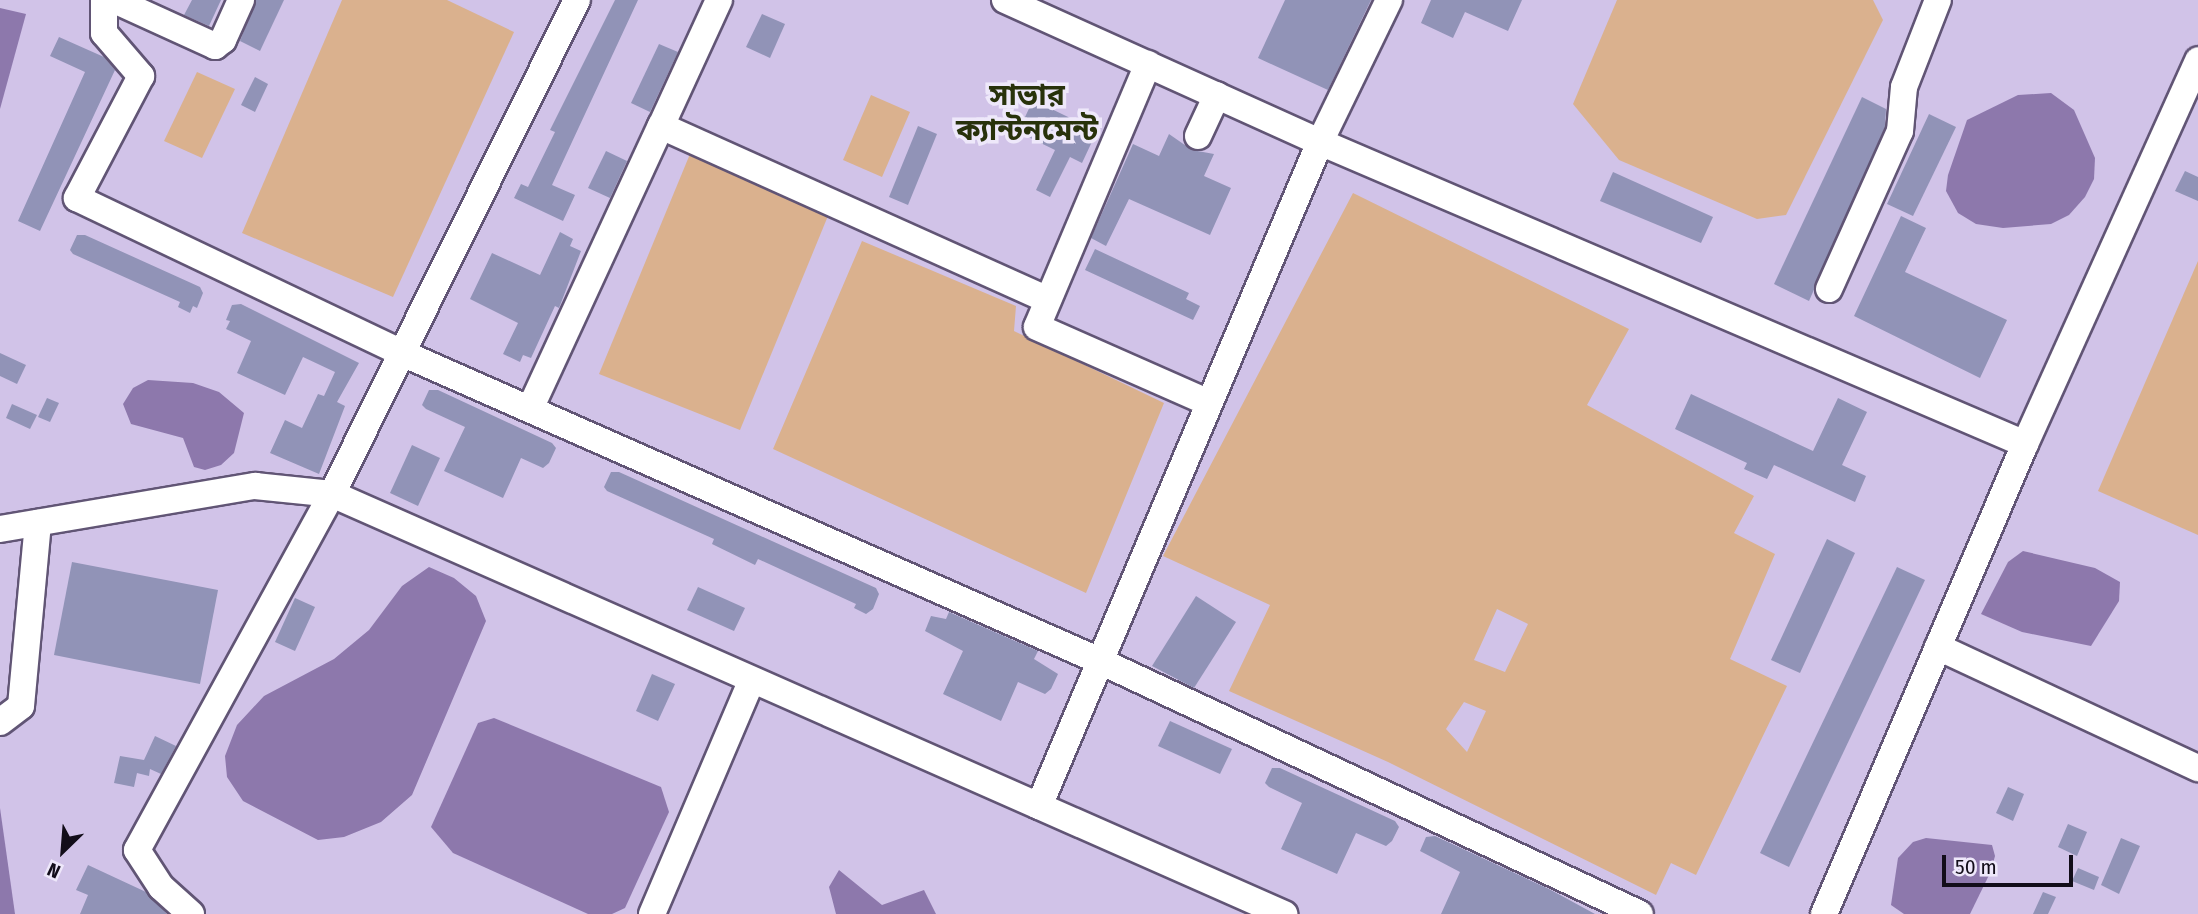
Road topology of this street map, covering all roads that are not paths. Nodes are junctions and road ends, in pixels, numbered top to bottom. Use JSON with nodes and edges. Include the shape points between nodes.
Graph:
{"nodes":[{"id":1,"x":104,"y":0,"type":"edge"},
{"id":2,"x":114,"y":0,"type":"edge"},
{"id":3,"x":241,"y":0,"type":"edge"},
{"id":4,"x":577,"y":0,"type":"edge"},
{"id":5,"x":719,"y":0,"type":"edge"},
{"id":6,"x":1005,"y":0,"type":"edge"},
{"id":7,"x":1389,"y":0,"type":"edge"},
{"id":8,"x":1938,"y":0,"type":"edge"},
{"id":9,"x":2198,"y":60,"type":"edge"},
{"id":10,"x":1148,"y":64,"type":"junction"},
{"id":11,"x":1217,"y":95,"type":"junction"},
{"id":12,"x":660,"y":126,"type":"junction"},
{"id":13,"x":1198,"y":136,"type":"dead end"},
{"id":14,"x":1320,"y":142,"type":"junction"},
{"id":15,"x":1829,"y":289,"type":"dead end"},
{"id":16,"x":1048,"y":300,"type":"junction"},
{"id":17,"x":402,"y":353,"type":"junction"},
{"id":18,"x":1209,"y":403,"type":"junction"},
{"id":19,"x":530,"y":409,"type":"junction"},
{"id":20,"x":2025,"y":444,"type":"junction"},
{"id":21,"x":332,"y":494,"type":"junction"},
{"id":22,"x":38,"y":523,"type":"junction"},
{"id":23,"x":0,"y":529,"type":"edge"},
{"id":24,"x":1938,"y":647,"type":"junction"},
{"id":25,"x":1100,"y":661,"type":"junction"},
{"id":26,"x":752,"y":680,"type":"junction"},
{"id":27,"x":0,"y":722,"type":"edge"},
{"id":28,"x":2198,"y":768,"type":"edge"},
{"id":29,"x":1039,"y":806,"type":"junction"},
{"id":30,"x":191,"y":914,"type":"edge"},
{"id":31,"x":652,"y":914,"type":"edge"},
{"id":32,"x":1284,"y":914,"type":"edge"},
{"id":33,"x":1640,"y":914,"type":"edge"},
{"id":34,"x":1824,"y":914,"type":"edge"}],
"edges":[{"from":1,"to":17,"type":"street","via":[[104,33],[141,76],[77,198]]},
{"from":2,"to":3,"type":"street","via":[[215,46],[223,40]]},
{"from":4,"to":17,"type":"street"},
{"from":5,"to":12,"type":"street"},
{"from":6,"to":10,"type":"street"},
{"from":7,"to":14,"type":"street"},
{"from":8,"to":15,"type":"street","via":[[1903,87],[1900,131]]},
{"from":9,"to":20,"type":"street"},
{"from":10,"to":11,"type":"street"},
{"from":10,"to":16,"type":"street"},
{"from":11,"to":13,"type":"street"},
{"from":11,"to":14,"type":"street"},
{"from":12,"to":16,"type":"street"},
{"from":12,"to":19,"type":"street"},
{"from":14,"to":18,"type":"street"},
{"from":14,"to":20,"type":"street"},
{"from":16,"to":18,"type":"street","via":[[1037,327]]},
{"from":17,"to":19,"type":"street"},
{"from":17,"to":21,"type":"street"},
{"from":18,"to":25,"type":"street"},
{"from":19,"to":25,"type":"street"},
{"from":20,"to":24,"type":"street"},
{"from":21,"to":22,"type":"street","via":[[255,486]]},
{"from":21,"to":26,"type":"street"},
{"from":21,"to":30,"type":"street","via":[[136,850],[161,887]]},
{"from":22,"to":23,"type":"street"},
{"from":22,"to":27,"type":"street","via":[[21,706]]},
{"from":24,"to":28,"type":"street"},
{"from":24,"to":34,"type":"street"},
{"from":25,"to":29,"type":"street"},
{"from":25,"to":33,"type":"street"},
{"from":26,"to":29,"type":"street"},
{"from":26,"to":31,"type":"street"},
{"from":29,"to":32,"type":"street"}]}
